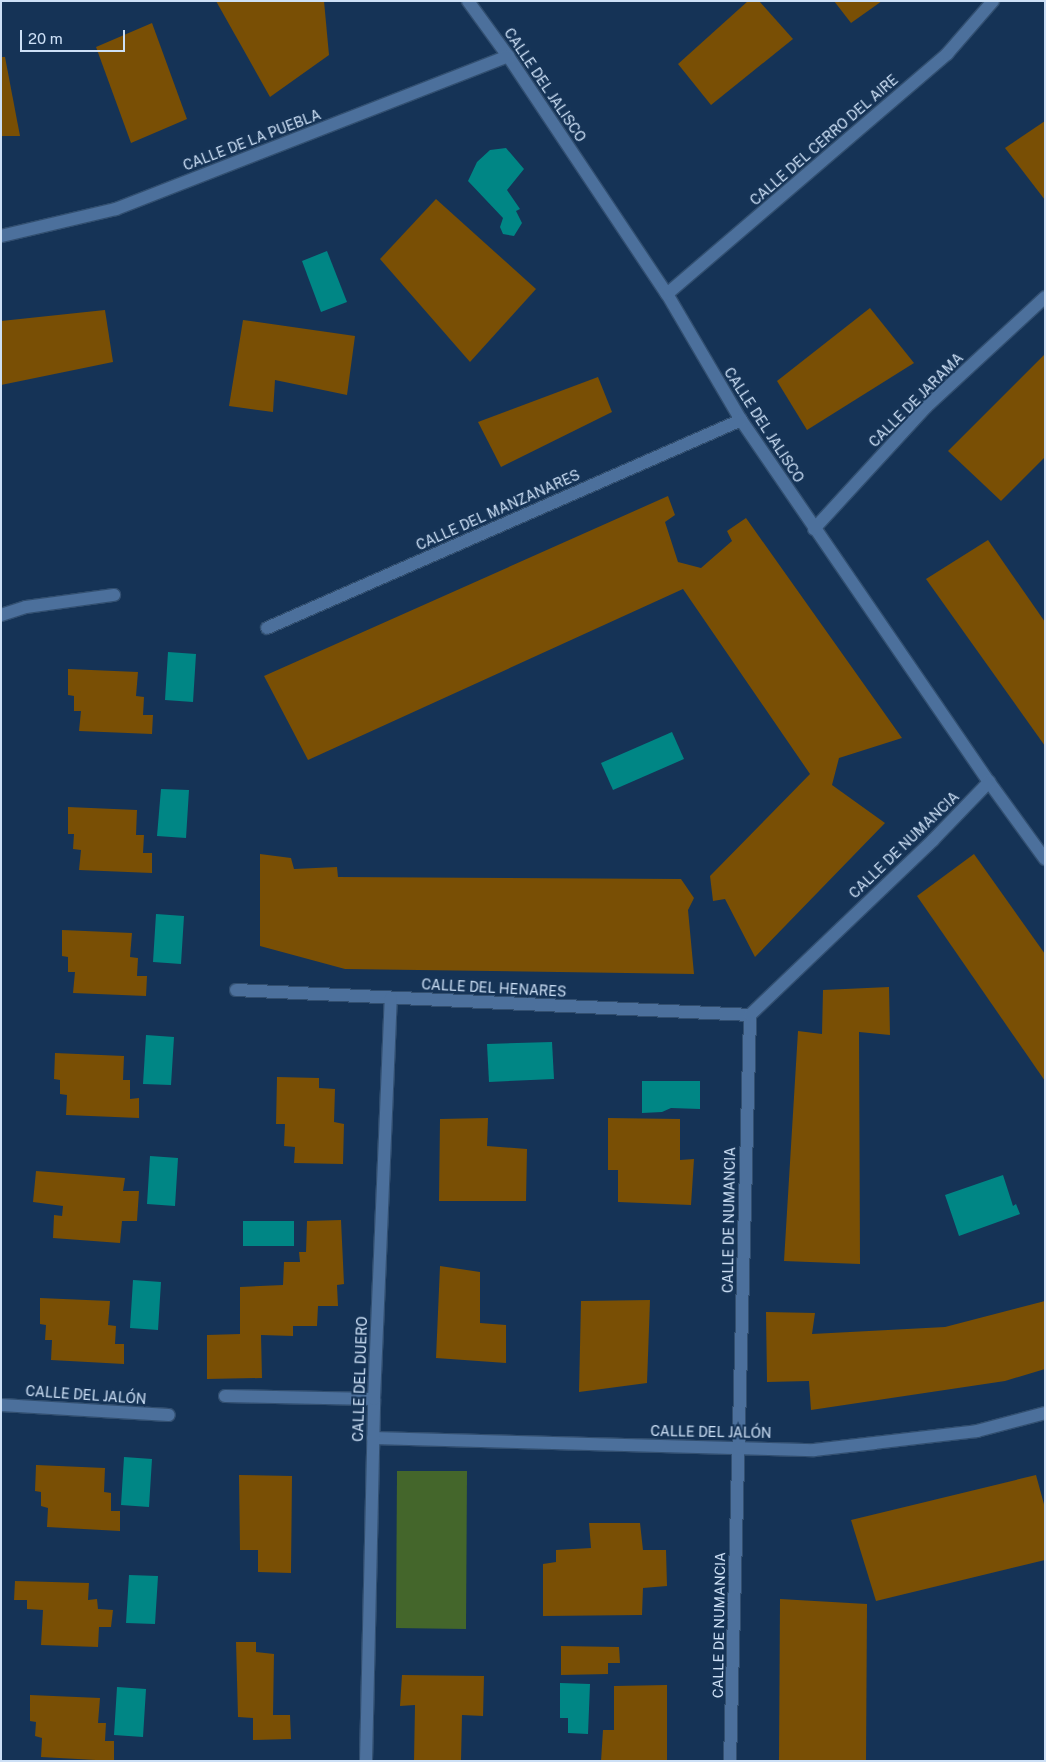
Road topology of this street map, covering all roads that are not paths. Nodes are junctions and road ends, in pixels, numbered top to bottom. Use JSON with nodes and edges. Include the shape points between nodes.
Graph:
{"nodes":[{"id":1,"x":468,"y":1,"type":"edge"},
{"id":2,"x":993,"y":1,"type":"edge"},
{"id":3,"x":508,"y":56,"type":"junction"},
{"id":4,"x":1,"y":236,"type":"edge"},
{"id":5,"x":667,"y":294,"type":"junction"},
{"id":6,"x":1045,"y":297,"type":"edge"},
{"id":7,"x":741,"y":420,"type":"junction"},
{"id":8,"x":814,"y":529,"type":"junction"},
{"id":9,"x":114,"y":595,"type":"dead end"},
{"id":10,"x":1,"y":615,"type":"edge"},
{"id":11,"x":267,"y":628,"type":"dead end"},
{"id":12,"x":989,"y":782,"type":"junction"},
{"id":13,"x":1045,"y":859,"type":"edge"},
{"id":14,"x":236,"y":990,"type":"dead end"},
{"id":15,"x":391,"y":998,"type":"junction"},
{"id":16,"x":750,"y":1015,"type":"junction"},
{"id":17,"x":225,"y":1396,"type":"dead end"},
{"id":18,"x":374,"y":1399,"type":"junction"},
{"id":19,"x":1,"y":1405,"type":"edge"},
{"id":20,"x":1045,"y":1413,"type":"edge"},
{"id":21,"x":169,"y":1415,"type":"dead end"},
{"id":22,"x":373,"y":1438,"type":"junction"},
{"id":23,"x":738,"y":1448,"type":"junction"},
{"id":24,"x":366,"y":1761,"type":"edge"},
{"id":25,"x":730,"y":1761,"type":"edge"}],
"edges":[{"from":1,"to":3,"type":"street","name":"CALLE DEL JALISCO"},
{"from":2,"to":5,"type":"street","name":"CALLE DEL CERRO DEL AIRE","via":[[947,54]]},
{"from":3,"to":4,"type":"street","name":"CALLE DE LA PUEBLA","via":[[116,209]]},
{"from":3,"to":5,"type":"street","name":"CALLE DEL JALISCO"},
{"from":5,"to":7,"type":"street","name":"CALLE DEL JALISCO"},
{"from":6,"to":8,"type":"street","name":"CALLE DE JARAMA","via":[[926,407]]},
{"from":7,"to":8,"type":"street","name":"CALLE DEL JALISCO"},
{"from":7,"to":11,"type":"street","name":"CALLE DEL MANZANARES"},
{"from":8,"to":12,"type":"street","name":"CALLE DEL JALISCO"},
{"from":9,"to":10,"type":"street","via":[[26,607]]},
{"from":12,"to":13,"type":"street","name":"CALLE DEL JALISCO"},
{"from":12,"to":16,"type":"street","name":"CALLE DE NUMANCIA"},
{"from":14,"to":15,"type":"street","name":"CALLE DEL HENARES"},
{"from":15,"to":16,"type":"street","name":"CALLE DEL HENARES"},
{"from":15,"to":18,"type":"street","name":"CALLE DEL DUERO"},
{"from":16,"to":23,"type":"street","name":"CALLE DE NUMANCIA"},
{"from":17,"to":18,"type":"street"},
{"from":18,"to":22,"type":"street","name":"CALLE DEL DUERO"},
{"from":19,"to":21,"type":"street","name":"CALLE DEL JALÓN"},
{"from":20,"to":23,"type":"street","name":"CALLE DEL JALÓN","via":[[967,1432],[814,1450]]},
{"from":22,"to":23,"type":"street","name":"CALLE DEL JALÓN"},
{"from":22,"to":24,"type":"street","name":"CALLE DEL DUERO"},
{"from":23,"to":25,"type":"street","name":"CALLE DE NUMANCIA"}]}
